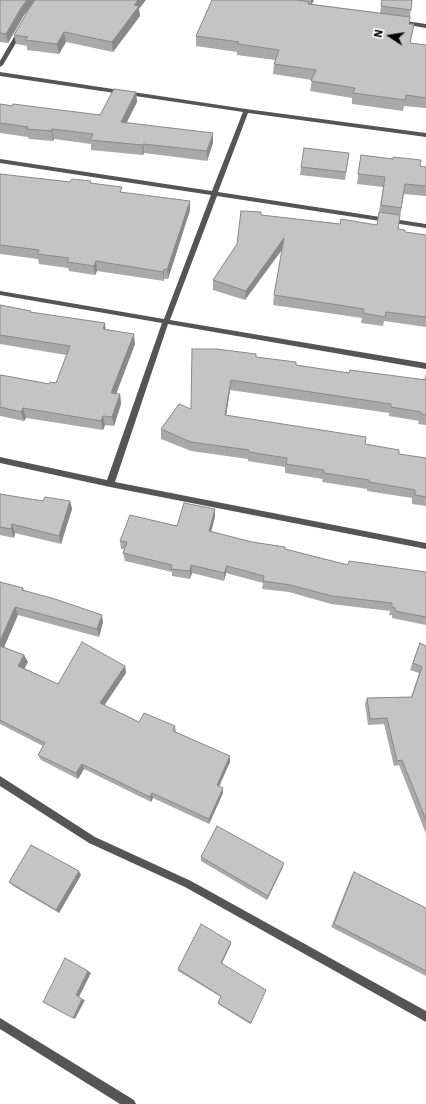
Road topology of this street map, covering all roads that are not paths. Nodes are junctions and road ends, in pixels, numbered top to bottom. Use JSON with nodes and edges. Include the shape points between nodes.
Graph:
{"nodes":[{"id":1,"x":395,"y":22,"type":"edge"},
{"id":2,"x":23,"y":25,"type":"edge"},
{"id":3,"x":426,"y":26,"type":"edge"},
{"id":4,"x":0,"y":65,"type":"edge"},
{"id":5,"x":0,"y":74,"type":"edge"},
{"id":6,"x":246,"y":110,"type":"junction"},
{"id":7,"x":426,"y":135,"type":"edge"},
{"id":8,"x":0,"y":161,"type":"edge"},
{"id":9,"x":215,"y":194,"type":"junction"},
{"id":10,"x":426,"y":226,"type":"edge"},
{"id":11,"x":0,"y":293,"type":"edge"},
{"id":12,"x":166,"y":321,"type":"junction"},
{"id":13,"x":426,"y":366,"type":"edge"},
{"id":14,"x":0,"y":460,"type":"edge"},
{"id":15,"x":110,"y":484,"type":"junction"},
{"id":16,"x":426,"y":546,"type":"edge"},
{"id":17,"x":1,"y":783,"type":"edge"},
{"id":18,"x":426,"y":1017,"type":"edge"},
{"id":19,"x":0,"y":1023,"type":"edge"},
{"id":20,"x":130,"y":1104,"type":"edge"}],
"edges":[{"from":1,"to":3,"type":"street"},
{"from":2,"to":4,"type":"street"},
{"from":5,"to":6,"type":"street"},
{"from":6,"to":7,"type":"street"},
{"from":6,"to":9,"type":"street"},
{"from":8,"to":9,"type":"street"},
{"from":9,"to":10,"type":"street"},
{"from":9,"to":12,"type":"street"},
{"from":11,"to":12,"type":"street"},
{"from":12,"to":13,"type":"street"},
{"from":12,"to":15,"type":"street"},
{"from":14,"to":15,"type":"street"},
{"from":15,"to":16,"type":"street"},
{"from":17,"to":18,"type":"street","via":[[92,840],[188,884]]},
{"from":19,"to":20,"type":"street"}]}
